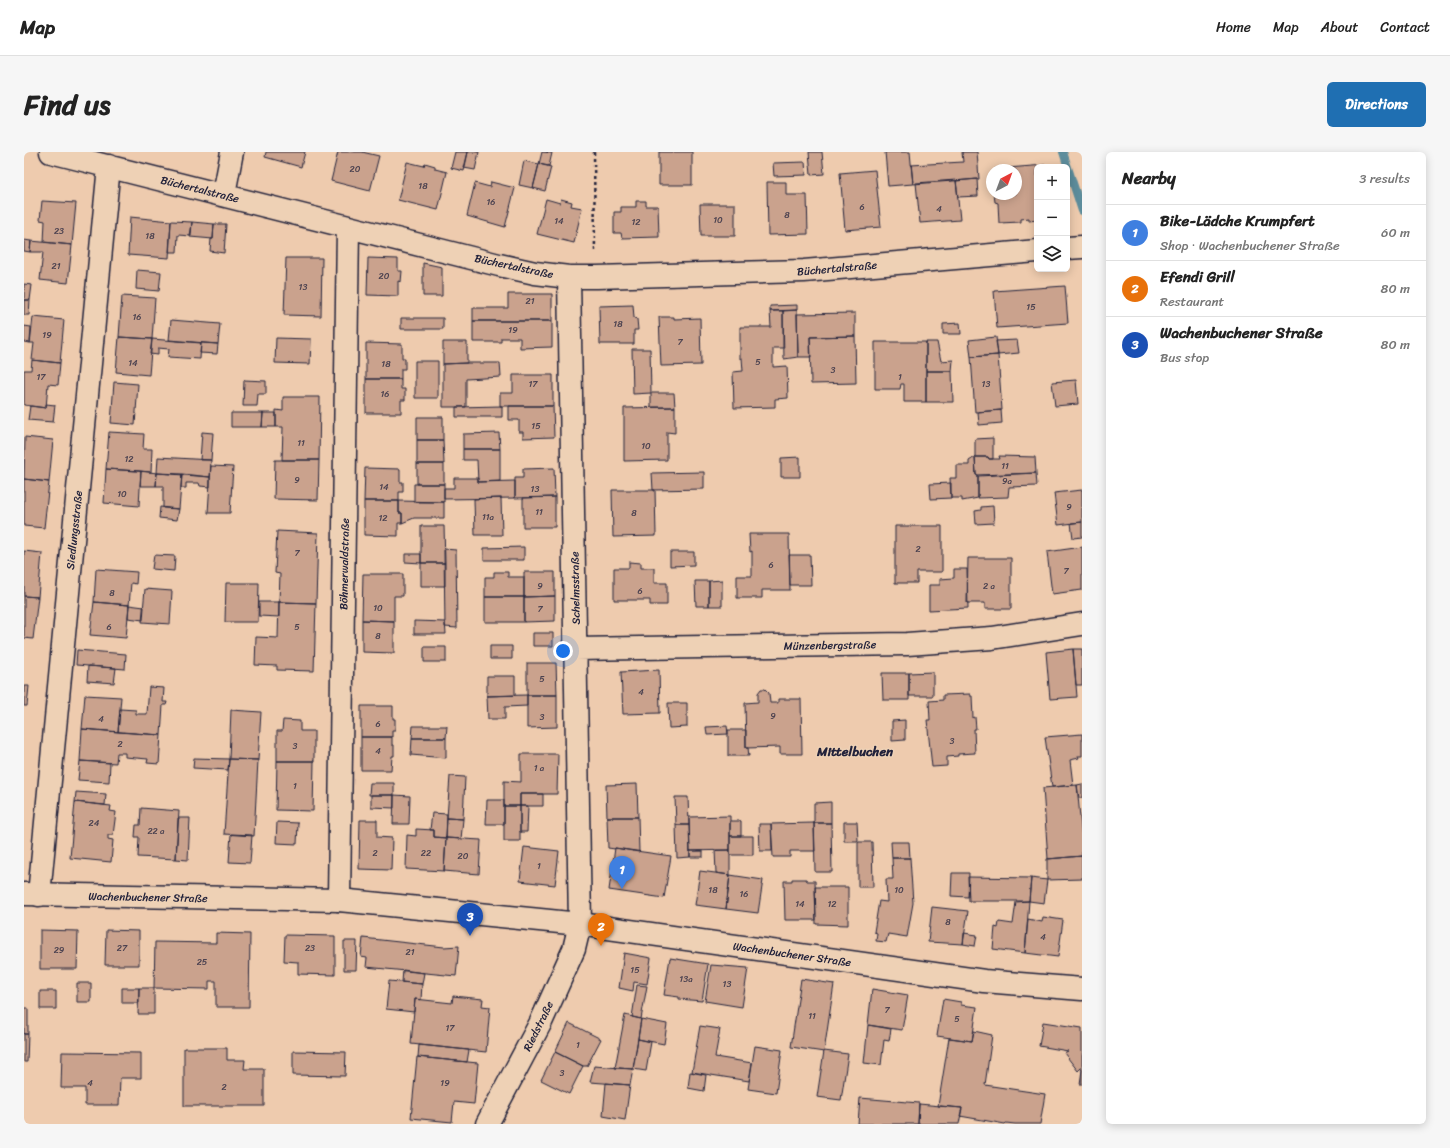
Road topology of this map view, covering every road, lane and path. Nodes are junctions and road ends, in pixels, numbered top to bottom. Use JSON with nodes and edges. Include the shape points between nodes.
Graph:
{"nodes":[{"id":1,"x":51,"y":152,"type":"edge"},
{"id":2,"x":232,"y":152,"type":"edge"},
{"id":3,"x":594,"y":152,"type":"edge"},
{"id":4,"x":109,"y":166,"type":"junction"},
{"id":5,"x":224,"y":194,"type":"junction"},
{"id":6,"x":348,"y":227,"type":"junction"},
{"id":7,"x":1082,"y":247,"type":"edge"},
{"id":8,"x":1070,"y":248,"type":"edge"},
{"id":9,"x":1034,"y":251,"type":"edge"},
{"id":10,"x":569,"y":277,"type":"junction"},
{"id":11,"x":597,"y":277,"type":"junction"},
{"id":12,"x":1082,"y":624,"type":"edge"},
{"id":13,"x":576,"y":649,"type":"junction"},
{"id":14,"x":31,"y":895,"type":"edge"},
{"id":15,"x":339,"y":900,"type":"junction"},
{"id":16,"x":580,"y":924,"type":"junction"},
{"id":17,"x":1082,"y":989,"type":"edge"},
{"id":18,"x":487,"y":1124,"type":"edge"}],
"edges":[{"from":1,"to":4,"type":"street","name":"Büchertalstraße"},
{"from":2,"to":5,"type":"street"},
{"from":3,"to":11,"type":"path"},
{"from":4,"to":5,"type":"street","name":"Büchertalstraße"},
{"from":4,"to":14,"type":"street","name":"Siedlungsstraße"},
{"from":5,"to":6,"type":"street","name":"Büchertalstraße"},
{"from":6,"to":10,"type":"street","name":"Büchertalstraße","via":[[535,273]]},
{"from":6,"to":15,"type":"street","name":"Böhmerwaldstraße"},
{"from":7,"to":8,"type":"street"},
{"from":9,"to":11,"type":"street","name":"Büchertalstraße","via":[[804,271]]},
{"from":10,"to":11,"type":"street","name":"Büchertalstraße"},
{"from":10,"to":13,"type":"street","name":"Schelmsstraße"},
{"from":12,"to":13,"type":"street","name":"Münzenbergstraße","via":[[992,638],[921,643]]},
{"from":13,"to":16,"type":"street","name":"Schelmsstraße"},
{"from":14,"to":15,"type":"street","name":"Wachenbuchener Straße"},
{"from":15,"to":16,"type":"street","name":"Wachenbuchener Straße"},
{"from":16,"to":17,"type":"street","name":"Wachenbuchener Straße","via":[[984,981]]},
{"from":16,"to":18,"type":"street","name":"Riedstraße","via":[[574,949],[541,1022]]}]}
